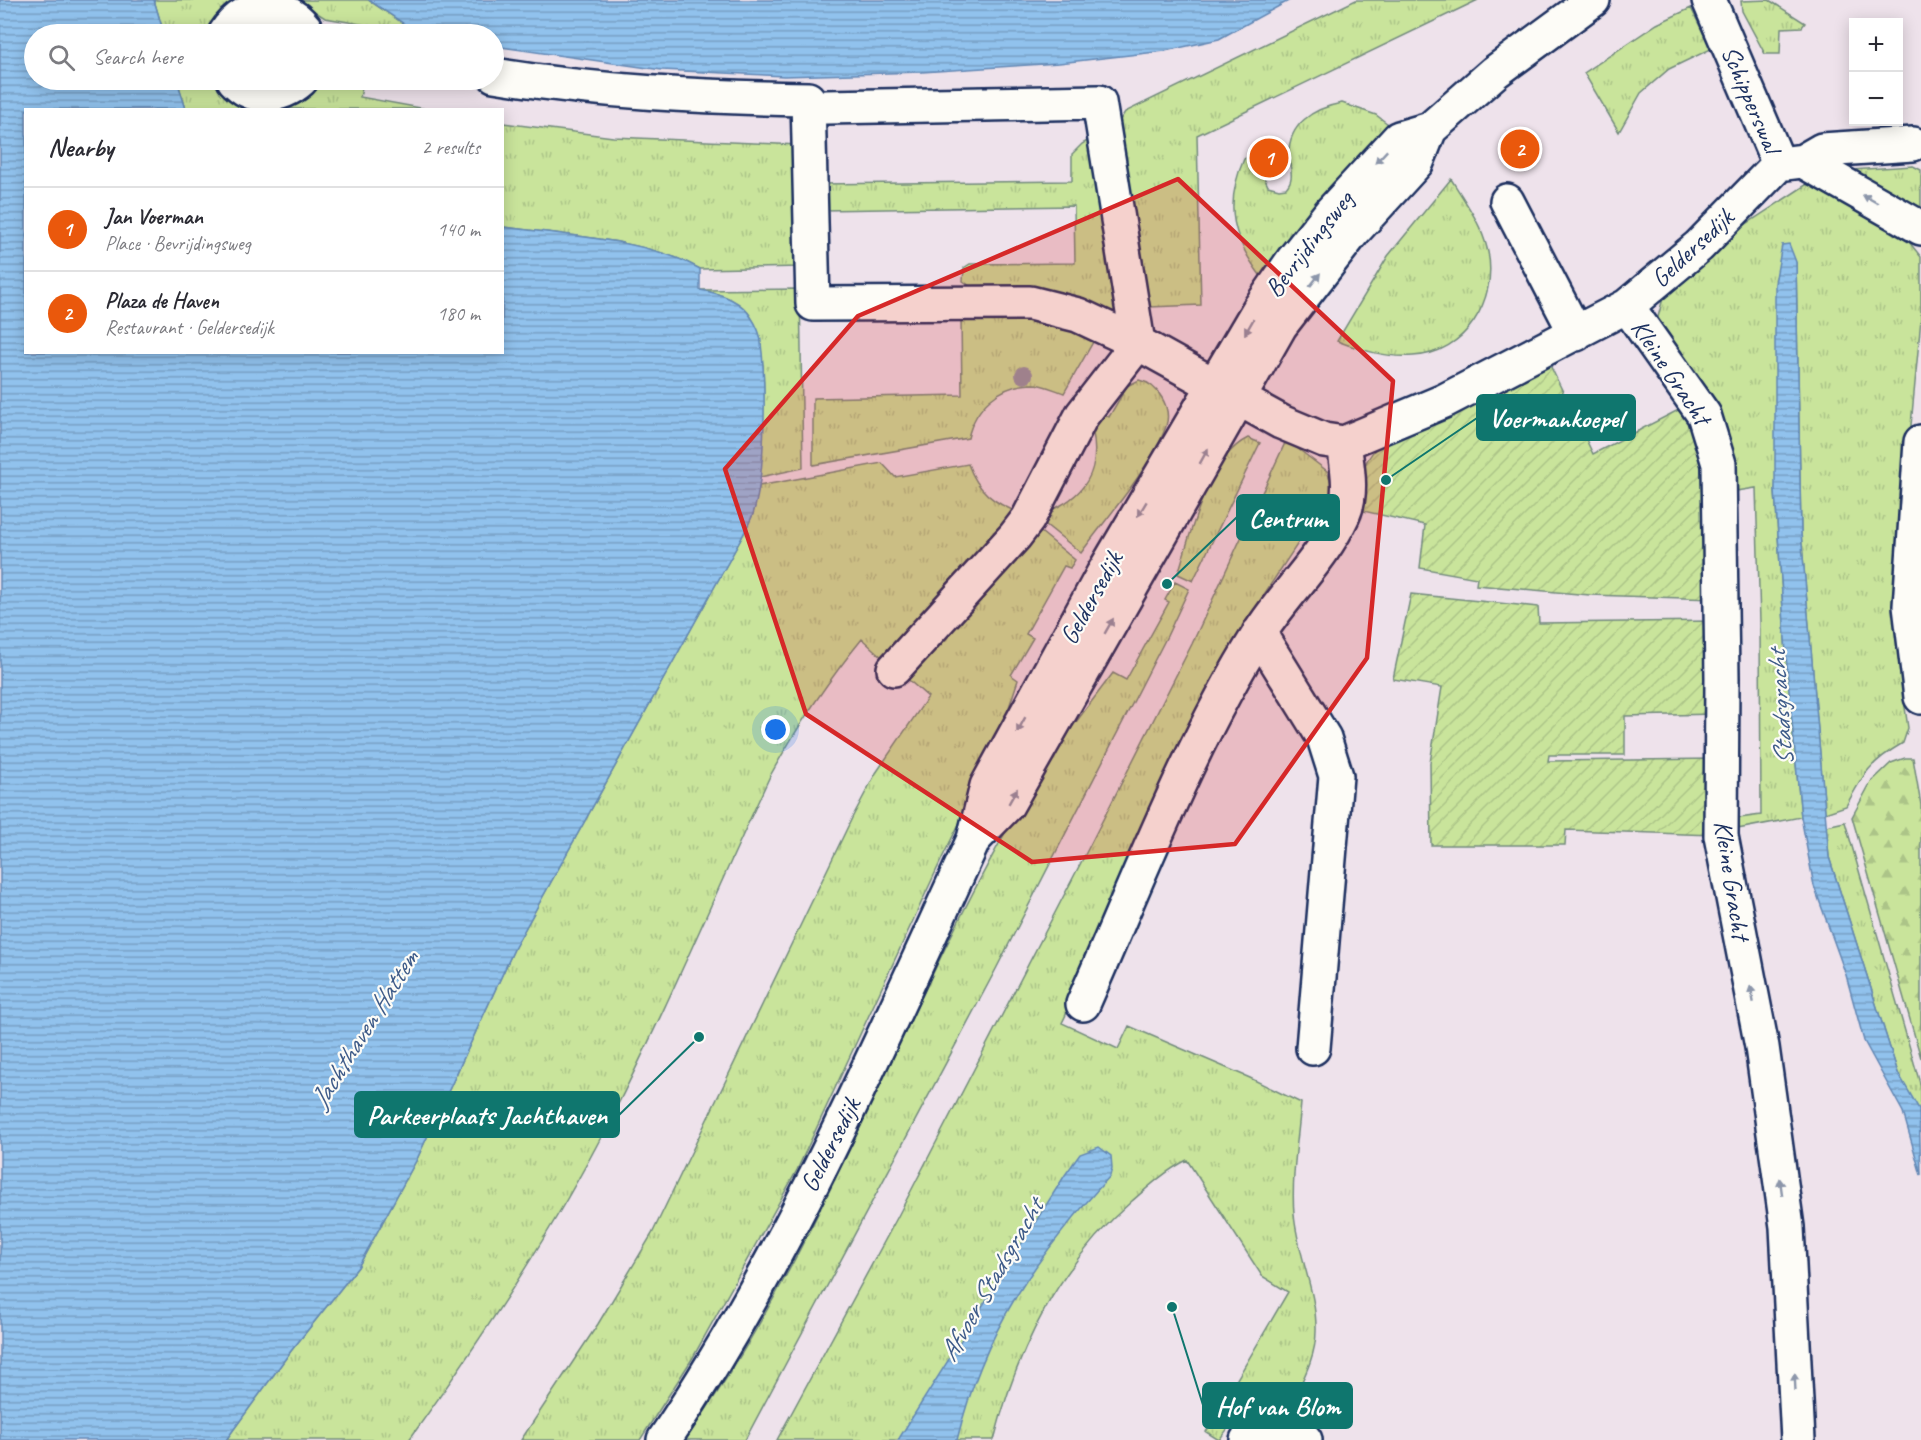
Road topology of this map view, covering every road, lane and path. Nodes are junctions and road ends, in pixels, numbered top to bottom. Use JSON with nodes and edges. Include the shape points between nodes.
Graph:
{"nodes":[{"id":1,"x":1593,"y":0,"type":"edge"},
{"id":2,"x":1709,"y":0,"type":"edge"},
{"id":3,"x":233,"y":24,"type":"edge"},
{"id":4,"x":302,"y":24,"type":"edge"},
{"id":5,"x":504,"y":76,"type":"edge"},
{"id":6,"x":248,"y":90,"type":"edge"},
{"id":7,"x":287,"y":90,"type":"edge"},
{"id":8,"x":825,"y":107,"type":"dead end"},
{"id":9,"x":1913,"y":144,"type":"dead end"},
{"id":10,"x":1791,"y":163,"type":"junction"},
{"id":11,"x":1507,"y":201,"type":"dead end"},
{"id":12,"x":1921,"y":228,"type":"edge"},
{"id":13,"x":1627,"y":306,"type":"junction"},
{"id":14,"x":1576,"y":334,"type":"junction"},
{"id":15,"x":1138,"y":343,"type":"junction"},
{"id":16,"x":1226,"y":393,"type":"junction"},
{"id":17,"x":1921,"y":442,"type":"edge"},
{"id":18,"x":1344,"y":443,"type":"junction"},
{"id":19,"x":1259,"y":633,"type":"junction"},
{"id":20,"x":894,"y":669,"type":"dead end"},
{"id":21,"x":1921,"y":698,"type":"edge"},
{"id":22,"x":1083,"y":1004,"type":"dead end"},
{"id":23,"x":1313,"y":1048,"type":"dead end"},
{"id":24,"x":664,"y":1440,"type":"edge"},
{"id":25,"x":1247,"y":1440,"type":"edge"},
{"id":26,"x":1305,"y":1440,"type":"edge"},
{"id":27,"x":1798,"y":1440,"type":"edge"}],
"edges":[{"from":1,"to":16,"type":"street","name":"Bevrijdingsweg","via":[[1503,66],[1430,129],[1399,138],[1331,212],[1259,309]]},
{"from":2,"to":10,"type":"street","name":"Schipperswal"},
{"from":3,"to":4,"type":"street","via":[[242,13],[267,5],[294,13]]},
{"from":5,"to":15,"type":"street","via":[[616,91],[808,99],[813,304],[1030,303],[1078,315]]},
{"from":6,"to":7,"type":"street","via":[[265,95]]},
{"from":8,"to":15,"type":"street","via":[[1099,102]]},
{"from":9,"to":10,"type":"street","via":[[1822,150]]},
{"from":12,"to":10,"type":"street","one_way":true},
{"from":10,"to":13,"type":"street","name":"Geldersedijk"},
{"from":11,"to":14,"type":"street"},
{"from":13,"to":14,"type":"street","name":"Geldersedijk"},
{"from":27,"to":13,"type":"street","name":"Kleine Gracht","one_way":true,"via":[[1787,1227],[1762,1047],[1721,836],[1719,464],[1704,415]]},
{"from":14,"to":18,"type":"street","name":"Geldersedijk","via":[[1444,401]]},
{"from":15,"to":16,"type":"street"},
{"from":15,"to":20,"type":"street","via":[[1082,415],[1021,527]]},
{"from":16,"to":18,"type":"street","via":[[1296,429]]},
{"from":16,"to":24,"type":"street","name":"Geldersedijk","via":[[1103,574],[987,786],[974,839],[832,1144],[710,1372]]},
{"from":17,"to":21,"type":"street","via":[[1911,606]]},
{"from":18,"to":19,"type":"street","via":[[1348,480],[1344,514]]},
{"from":19,"to":22,"type":"street","via":[[1174,796]]},
{"from":19,"to":23,"type":"street","via":[[1324,738],[1336,776]]},
{"from":25,"to":26,"type":"street","via":[[1275,1427]]}]}
